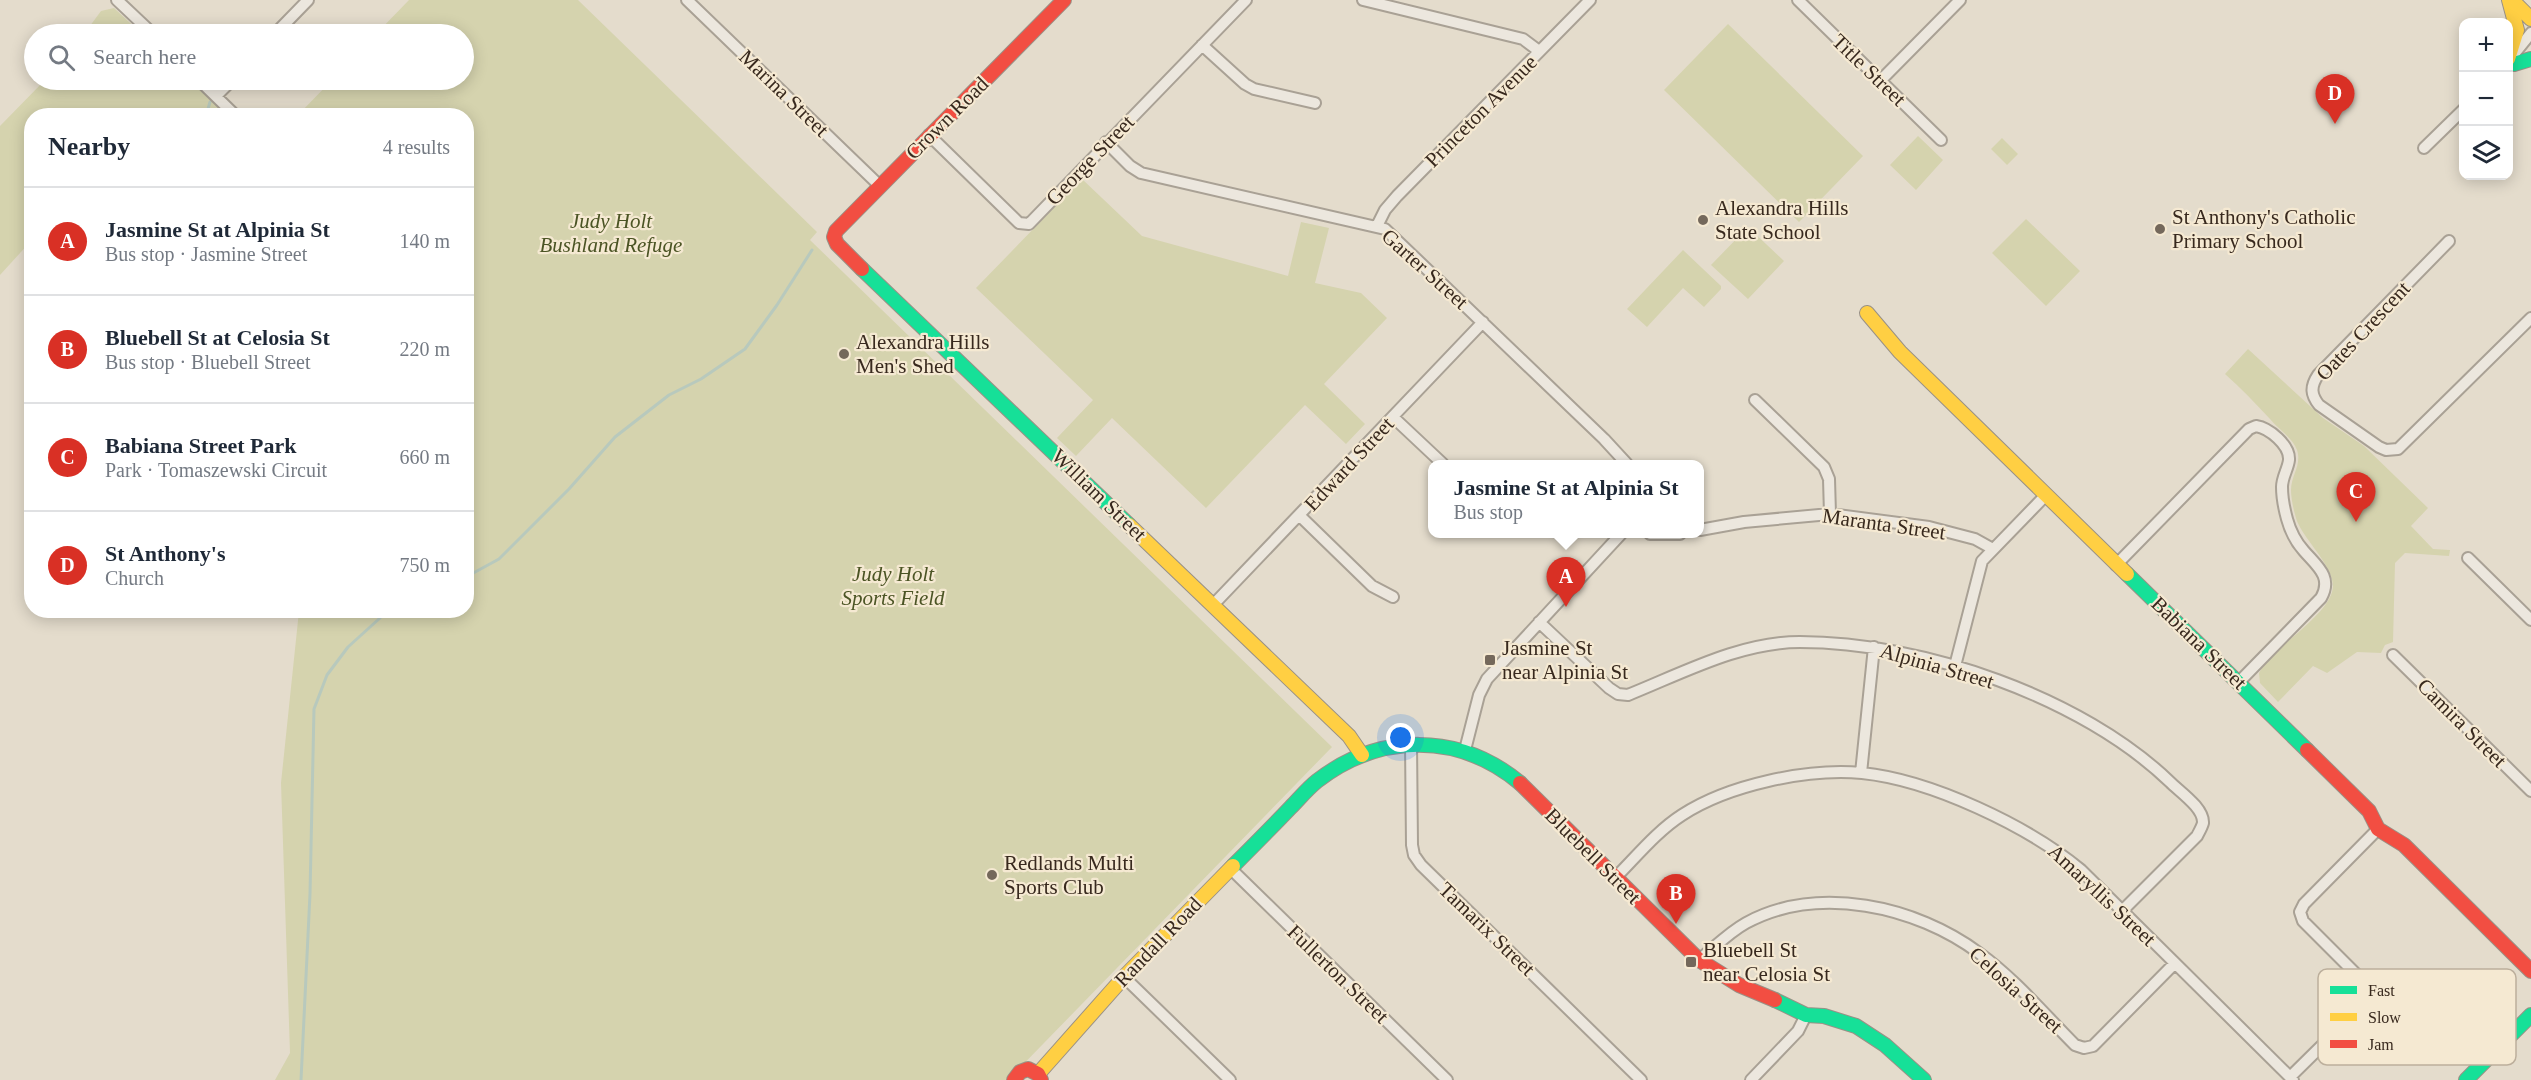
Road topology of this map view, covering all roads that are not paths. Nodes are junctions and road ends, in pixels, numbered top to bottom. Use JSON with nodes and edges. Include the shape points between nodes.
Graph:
{"nodes":[{"id":1,"x":117,"y":0,"type":"edge"},
{"id":2,"x":308,"y":0,"type":"edge"},
{"id":3,"x":687,"y":0,"type":"edge"},
{"id":4,"x":1064,"y":0,"type":"edge"},
{"id":5,"x":1246,"y":0,"type":"edge"},
{"id":6,"x":1363,"y":0,"type":"edge"},
{"id":7,"x":1590,"y":0,"type":"edge"},
{"id":8,"x":1798,"y":0,"type":"edge"},
{"id":9,"x":1960,"y":0,"type":"edge"},
{"id":10,"x":2510,"y":0,"type":"edge"},
{"id":11,"x":2531,"y":19,"type":"edge"},
{"id":12,"x":142,"y":24,"type":"edge"},
{"id":13,"x":285,"y":24,"type":"edge"},
{"id":14,"x":2531,"y":33,"type":"edge"},
{"id":15,"x":1202,"y":45,"type":"junction"},
{"id":16,"x":2531,"y":46,"type":"edge"},
{"id":17,"x":2513,"y":49,"type":"edge"},
{"id":18,"x":1539,"y":51,"type":"junction"},
{"id":19,"x":2513,"y":59,"type":"edge"},
{"id":20,"x":2531,"y":59,"type":"edge"},
{"id":21,"x":2513,"y":61,"type":"edge"},
{"id":22,"x":2513,"y":62,"type":"edge"},
{"id":23,"x":1880,"y":81,"type":"junction"},
{"id":24,"x":210,"y":90,"type":"edge"},
{"id":25,"x":222,"y":90,"type":"edge"},
{"id":26,"x":216,"y":96,"type":"junction"},
{"id":27,"x":1315,"y":103,"type":"dead end"},
{"id":28,"x":228,"y":108,"type":"edge"},
{"id":29,"x":2459,"y":113,"type":"edge"},
{"id":30,"x":929,"y":135,"type":"junction"},
{"id":31,"x":1941,"y":140,"type":"dead end"},
{"id":32,"x":1106,"y":142,"type":"junction"},
{"id":33,"x":2424,"y":148,"type":"dead end"},
{"id":34,"x":880,"y":186,"type":"junction"},
{"id":35,"x":1377,"y":226,"type":"junction"},
{"id":36,"x":834,"y":237,"type":"joint"},
{"id":37,"x":2449,"y":241,"type":"dead end"},
{"id":38,"x":1867,"y":313,"type":"dead end"},
{"id":39,"x":2531,"y":318,"type":"edge"},
{"id":40,"x":1483,"y":322,"type":"junction"},
{"id":41,"x":1755,"y":400,"type":"dead end"},
{"id":42,"x":1394,"y":417,"type":"junction"},
{"id":43,"x":1438,"y":460,"type":"edge"},
{"id":44,"x":1623,"y":460,"type":"edge"},
{"id":45,"x":2045,"y":496,"type":"junction"},
{"id":46,"x":1830,"y":514,"type":"junction"},
{"id":47,"x":1300,"y":516,"type":"junction"},
{"id":48,"x":1704,"y":529,"type":"edge"},
{"id":49,"x":1617,"y":538,"type":"edge"},
{"id":50,"x":1994,"y":549,"type":"junction"},
{"id":51,"x":2468,"y":558,"type":"dead end"},
{"id":52,"x":2116,"y":565,"type":"junction"},
{"id":53,"x":1393,"y":597,"type":"dead end"},
{"id":54,"x":1213,"y":605,"type":"junction"},
{"id":55,"x":2531,"y":620,"type":"edge"},
{"id":56,"x":1539,"y":622,"type":"junction"},
{"id":57,"x":1874,"y":647,"type":"junction"},
{"id":58,"x":2393,"y":655,"type":"dead end"},
{"id":59,"x":1955,"y":666,"type":"junction"},
{"id":60,"x":2240,"y":682,"type":"junction"},
{"id":61,"x":1411,"y":743,"type":"junction"},
{"id":62,"x":1465,"y":750,"type":"junction"},
{"id":63,"x":1362,"y":754,"type":"junction"},
{"id":64,"x":1861,"y":773,"type":"junction"},
{"id":65,"x":2531,"y":792,"type":"edge"},
{"id":66,"x":1282,"y":814,"type":"joint"},
{"id":67,"x":2378,"y":829,"type":"junction"},
{"id":68,"x":1230,"y":868,"type":"junction"},
{"id":69,"x":1615,"y":878,"type":"junction"},
{"id":70,"x":2122,"y":911,"type":"junction"},
{"id":71,"x":1699,"y":960,"type":"junction"},
{"id":72,"x":2175,"y":963,"type":"junction"},
{"id":73,"x":2351,"y":969,"type":"edge"},
{"id":74,"x":2531,"y":971,"type":"edge"},
{"id":75,"x":1125,"y":977,"type":"junction"},
{"id":76,"x":1806,"y":1015,"type":"junction"},
{"id":77,"x":2531,"y":1015,"type":"edge"},
{"id":78,"x":2516,"y":1030,"type":"edge"},
{"id":79,"x":2318,"y":1051,"type":"edge"},
{"id":80,"x":2481,"y":1065,"type":"edge"},
{"id":81,"x":1039,"y":1077,"type":"edge"},
{"id":82,"x":2291,"y":1079,"type":"edge"},
{"id":83,"x":1014,"y":1080,"type":"edge"},
{"id":84,"x":1230,"y":1080,"type":"edge"},
{"id":85,"x":1447,"y":1080,"type":"edge"},
{"id":86,"x":1641,"y":1080,"type":"edge"},
{"id":87,"x":1751,"y":1080,"type":"edge"},
{"id":88,"x":1924,"y":1080,"type":"edge"},
{"id":89,"x":2466,"y":1080,"type":"edge"}],
"edges":[{"from":1,"to":12,"type":"street"},
{"from":2,"to":13,"type":"street"},
{"from":3,"to":34,"type":"street","name":"Marina Street"},
{"from":4,"to":30,"type":"main road","name":"Crown Road"},
{"from":5,"to":15,"type":"street","name":"George Street"},
{"from":6,"to":18,"type":"street","via":[[1513,36],[1532,43]]},
{"from":7,"to":18,"type":"street","name":"Princeton Avenue"},
{"from":8,"to":23,"type":"street","name":"Title Street"},
{"from":9,"to":23,"type":"street"},
{"from":10,"to":11,"type":"main road"},
{"from":10,"to":17,"type":"main road","via":[[2517,30]]},
{"from":14,"to":19,"type":"street"},
{"from":15,"to":27,"type":"street","via":[[1254,89]]},
{"from":15,"to":32,"type":"street","name":"George Street"},
{"from":16,"to":21,"type":"street"},
{"from":18,"to":35,"type":"street","name":"Princeton Avenue","via":[[1397,196]]},
{"from":20,"to":22,"type":"main road"},
{"from":23,"to":31,"type":"street","name":"Title Street"},
{"from":24,"to":26,"type":"street"},
{"from":25,"to":26,"type":"street"},
{"from":26,"to":28,"type":"street"},
{"from":29,"to":33,"type":"street"},
{"from":30,"to":32,"type":"street","name":"George Street","via":[[1019,224],[1029,224]]},
{"from":30,"to":34,"type":"main road","name":"Crown Road"},
{"from":32,"to":35,"type":"street","name":"Garter Street","via":[[1141,172]]},
{"from":34,"to":36,"type":"main road","name":"Crown Road"},
{"from":35,"to":40,"type":"street","name":"Garter Street","via":[[1393,235]]},
{"from":36,"to":54,"type":"main road","name":"William Street"},
{"from":37,"to":39,"type":"street","name":"Oates Crescent","via":[[2318,375],[2311,390],[2319,405],[2379,447],[2398,449]]},
{"from":38,"to":45,"type":"main road","name":"Babiana Street","via":[[1900,352]]},
{"from":40,"to":42,"type":"street","name":"Edward Street"},
{"from":40,"to":44,"type":"street","name":"Garter Street"},
{"from":41,"to":46,"type":"street","via":[[1824,467],[1829,479]]},
{"from":42,"to":43,"type":"street"},
{"from":42,"to":47,"type":"street","name":"Edward Street"},
{"from":45,"to":50,"type":"street"},
{"from":45,"to":52,"type":"main road","name":"Babiana Street"},
{"from":46,"to":48,"type":"street","name":"Maranta Street"},
{"from":46,"to":50,"type":"street","name":"Maranta Street","via":[[1929,527],[1975,539]]},
{"from":47,"to":53,"type":"street","via":[[1372,586]]},
{"from":47,"to":54,"type":"street","name":"Edward Street"},
{"from":49,"to":56,"type":"street"},
{"from":50,"to":59,"type":"street","via":[[1978,571]]},
{"from":51,"to":55,"type":"street"},
{"from":52,"to":60,"type":"main road","name":"Babiana Street"},
{"from":52,"to":60,"type":"street","via":[[2249,429],[2256,426],[2268,431],[2284,446],[2289,461],[2282,485],[2287,521],[2298,543],[2321,570],[2326,584],[2321,598]]},
{"from":54,"to":63,"type":"main road","name":"William Street"},
{"from":56,"to":57,"type":"street","name":"Alpinia Street","via":[[1618,694],[1628,694],[1742,650],[1773,644]]},
{"from":56,"to":62,"type":"street","via":[[1482,687]]},
{"from":57,"to":59,"type":"street","name":"Alpinia Street"},
{"from":57,"to":64,"type":"street"},
{"from":58,"to":65,"type":"street","name":"Camira Street"},
{"from":59,"to":70,"type":"street","name":"Alpinia Street","via":[[2048,701],[2086,720],[2157,770],[2200,811],[2203,823],[2197,836]]},
{"from":60,"to":67,"type":"main road","name":"Babiana Street","via":[[2369,811]]},
{"from":61,"to":62,"type":"main road","name":"Bluebell Street"},
{"from":61,"to":63,"type":"main road","name":"Bluebell Street"},
{"from":61,"to":86,"type":"street","name":"Tamarix Street","via":[[1414,855]]},
{"from":62,"to":69,"type":"main road","name":"Bluebell Street","via":[[1513,776]]},
{"from":63,"to":66,"type":"main road","name":"Bluebell Street","via":[[1336,766]]},
{"from":64,"to":69,"type":"street","name":"Amaryllis Street","via":[[1773,780],[1707,801],[1680,816]]},
{"from":64,"to":70,"type":"street","name":"Amaryllis Street","via":[[1932,791],[2008,821],[2056,850]]},
{"from":66,"to":68,"type":"main road","name":"Randall Road"},
{"from":67,"to":73,"type":"street","via":[[2300,912],[2302,921]]},
{"from":67,"to":74,"type":"main road","name":"Babiana Street","via":[[2404,845]]},
{"from":68,"to":75,"type":"main road","name":"Randall Road"},
{"from":68,"to":85,"type":"street","name":"Fullerton Street"},
{"from":69,"to":71,"type":"main road","name":"Bluebell Street"},
{"from":70,"to":72,"type":"street","name":"Amaryllis Street"},
{"from":71,"to":72,"type":"street","name":"Celosia Street","via":[[1745,924],[1785,908],[1833,902],[1880,909],[1943,932],[1979,953],[2075,1045],[2084,1048],[2093,1046]]},
{"from":71,"to":76,"type":"main road","name":"Bluebell Street","via":[[1723,977],[1794,1005]]},
{"from":72,"to":82,"type":"street","name":"Amaryllis Street"},
{"from":75,"to":81,"type":"main road","name":"Randall Road"},
{"from":75,"to":84,"type":"street"},
{"from":76,"to":87,"type":"street","via":[[1798,1031]]},
{"from":76,"to":88,"type":"main road","name":"Bluebell Street","via":[[1822,1014],[1862,1029],[1892,1048]]},
{"from":77,"to":78,"type":"main road"},
{"from":79,"to":82,"type":"street"},
{"from":80,"to":89,"type":"main road"},
{"from":81,"to":83,"type":"main road","name":"Randall Road","via":[[1032,1070],[1024,1070]]}]}
